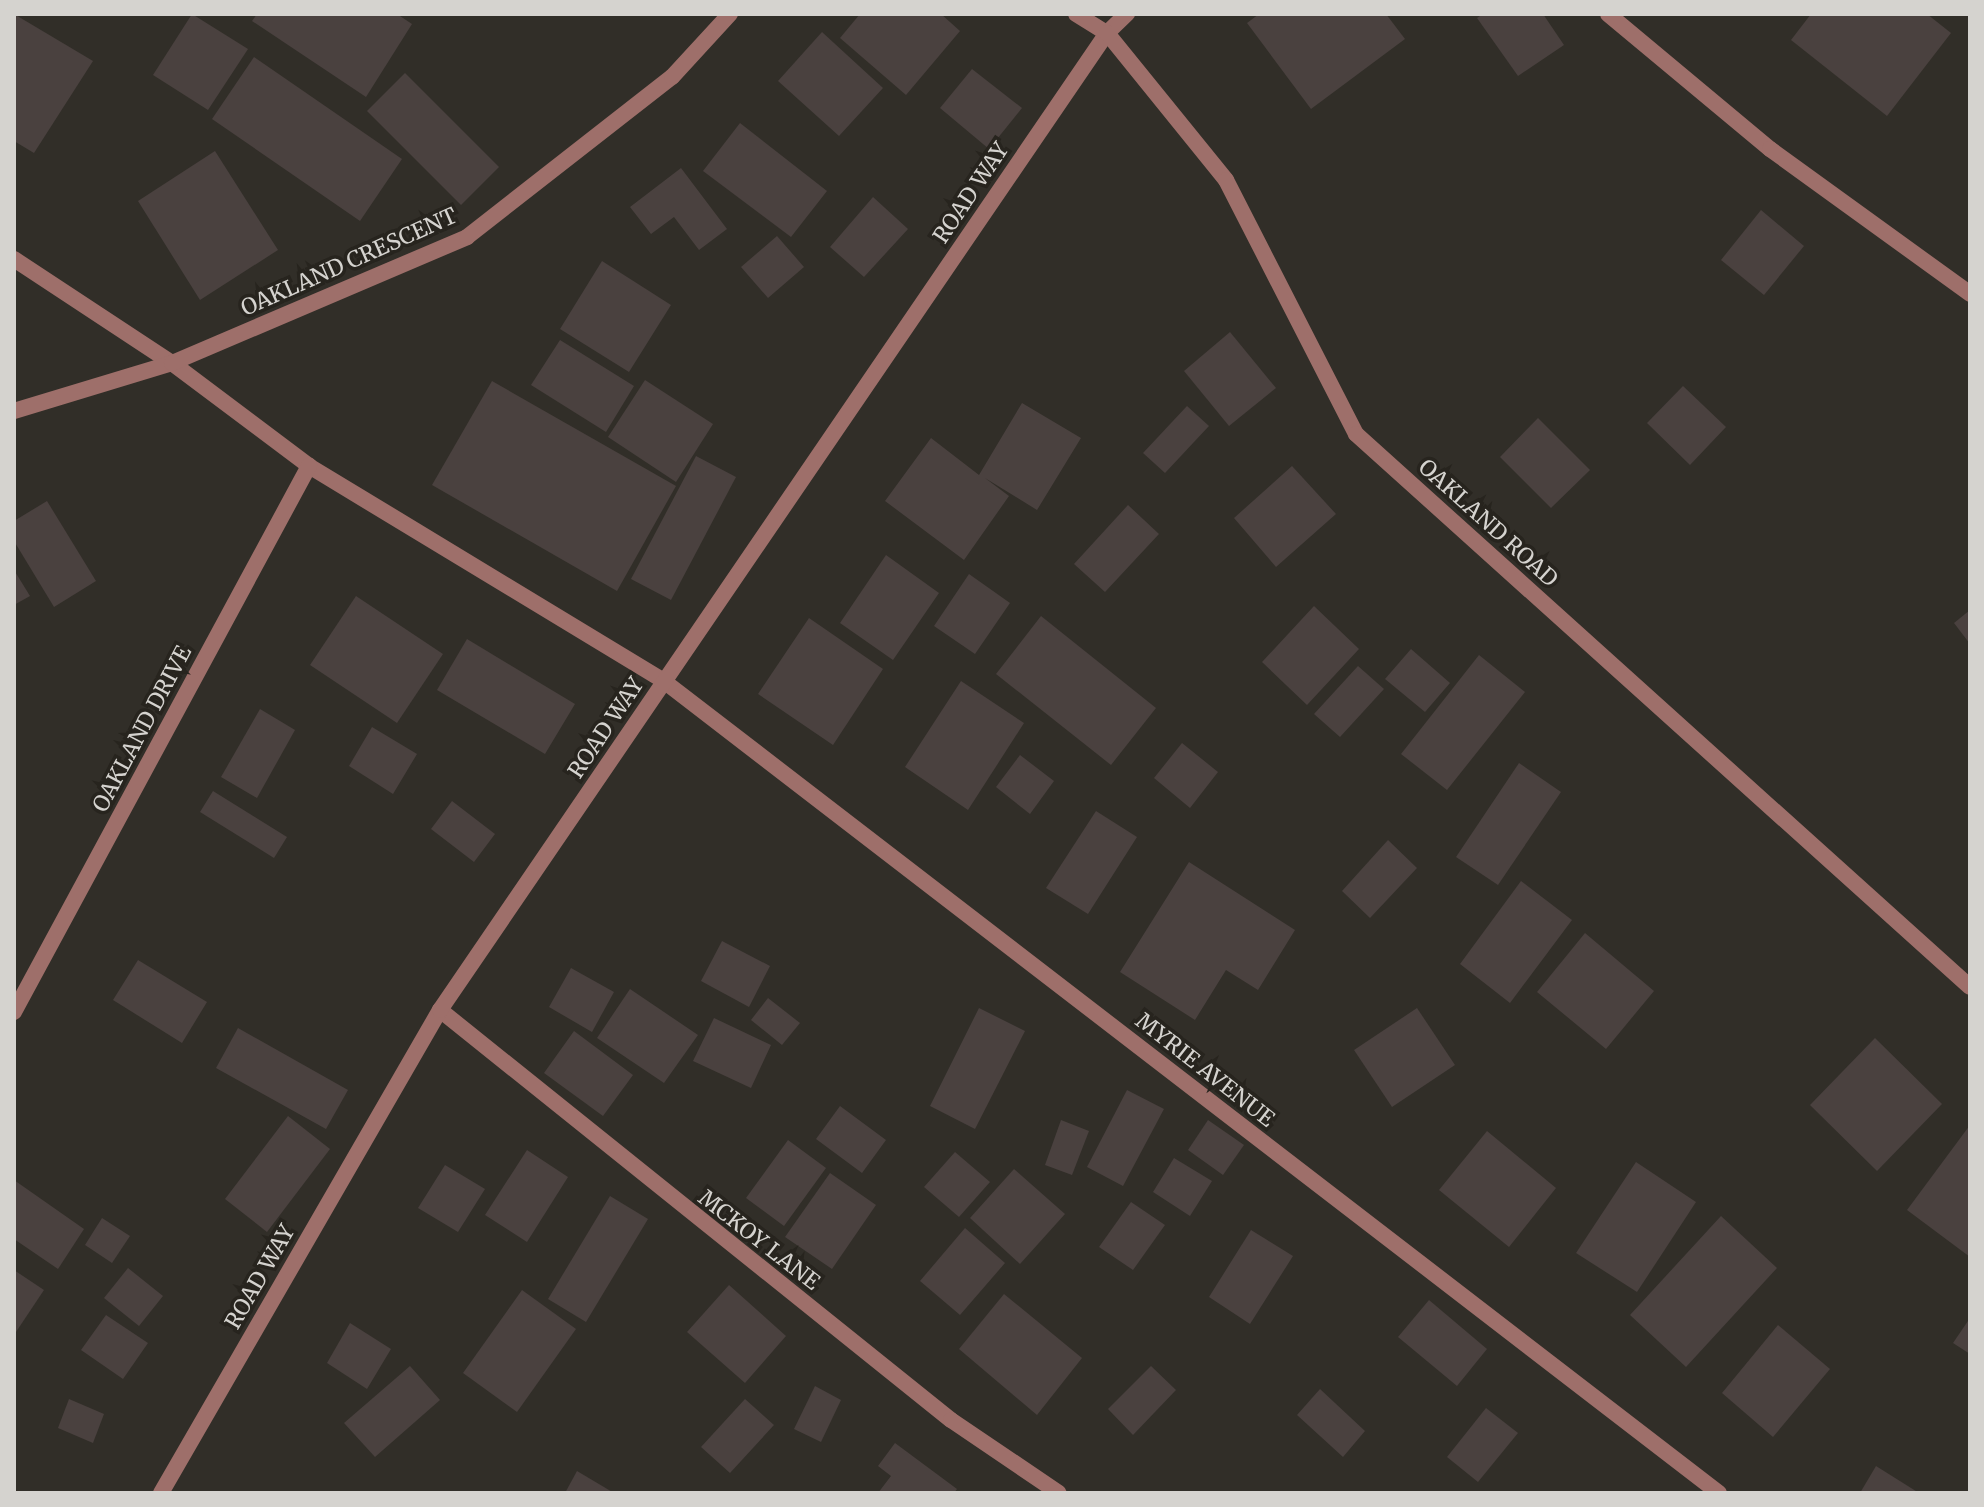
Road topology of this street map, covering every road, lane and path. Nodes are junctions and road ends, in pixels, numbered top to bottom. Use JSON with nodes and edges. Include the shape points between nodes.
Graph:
{"nodes":[{"id":1,"x":730,"y":14,"type":"edge"},
{"id":2,"x":1076,"y":14,"type":"edge"},
{"id":3,"x":1127,"y":14,"type":"edge"},
{"id":4,"x":1608,"y":14,"type":"edge"},
{"id":5,"x":1107,"y":33,"type":"junction"},
{"id":6,"x":14,"y":259,"type":"edge"},
{"id":7,"x":1970,"y":294,"type":"edge"},
{"id":8,"x":172,"y":363,"type":"junction"},
{"id":9,"x":14,"y":411,"type":"edge"},
{"id":10,"x":309,"y":466,"type":"junction"},
{"id":11,"x":665,"y":682,"type":"junction"},
{"id":12,"x":1970,"y":987,"type":"edge"},
{"id":13,"x":440,"y":1010,"type":"junction"},
{"id":14,"x":14,"y":1012,"type":"edge"},
{"id":15,"x":161,"y":1493,"type":"edge"},
{"id":16,"x":1059,"y":1493,"type":"edge"},
{"id":17,"x":1719,"y":1493,"type":"edge"}],
"edges":[{"from":1,"to":8,"type":"street","name":"OAKLAND CRESCENT","via":[[672,77],[467,237]]},
{"from":2,"to":5,"type":"street","name":"OAKLAND ROAD"},
{"from":3,"to":5,"type":"street","name":"ROAD WAY"},
{"from":4,"to":7,"type":"street","via":[[1770,149]]},
{"from":5,"to":11,"type":"street","name":"ROAD WAY"},
{"from":5,"to":12,"type":"street","name":"OAKLAND ROAD","via":[[1226,180],[1356,434]]},
{"from":6,"to":8,"type":"street","name":"MYRIE AVENUE"},
{"from":8,"to":9,"type":"street","name":"OAKLAND CRESCENT"},
{"from":8,"to":10,"type":"street","name":"MYRIE AVENUE"},
{"from":10,"to":11,"type":"street","name":"MYRIE AVENUE"},
{"from":10,"to":14,"type":"street","name":"OAKLAND DRIVE"},
{"from":11,"to":13,"type":"street","name":"ROAD WAY"},
{"from":11,"to":17,"type":"street","name":"MYRIE AVENUE"},
{"from":13,"to":15,"type":"street","name":"ROAD WAY"},
{"from":13,"to":16,"type":"street","name":"MCKOY LANE","via":[[939,1410]]}]}
